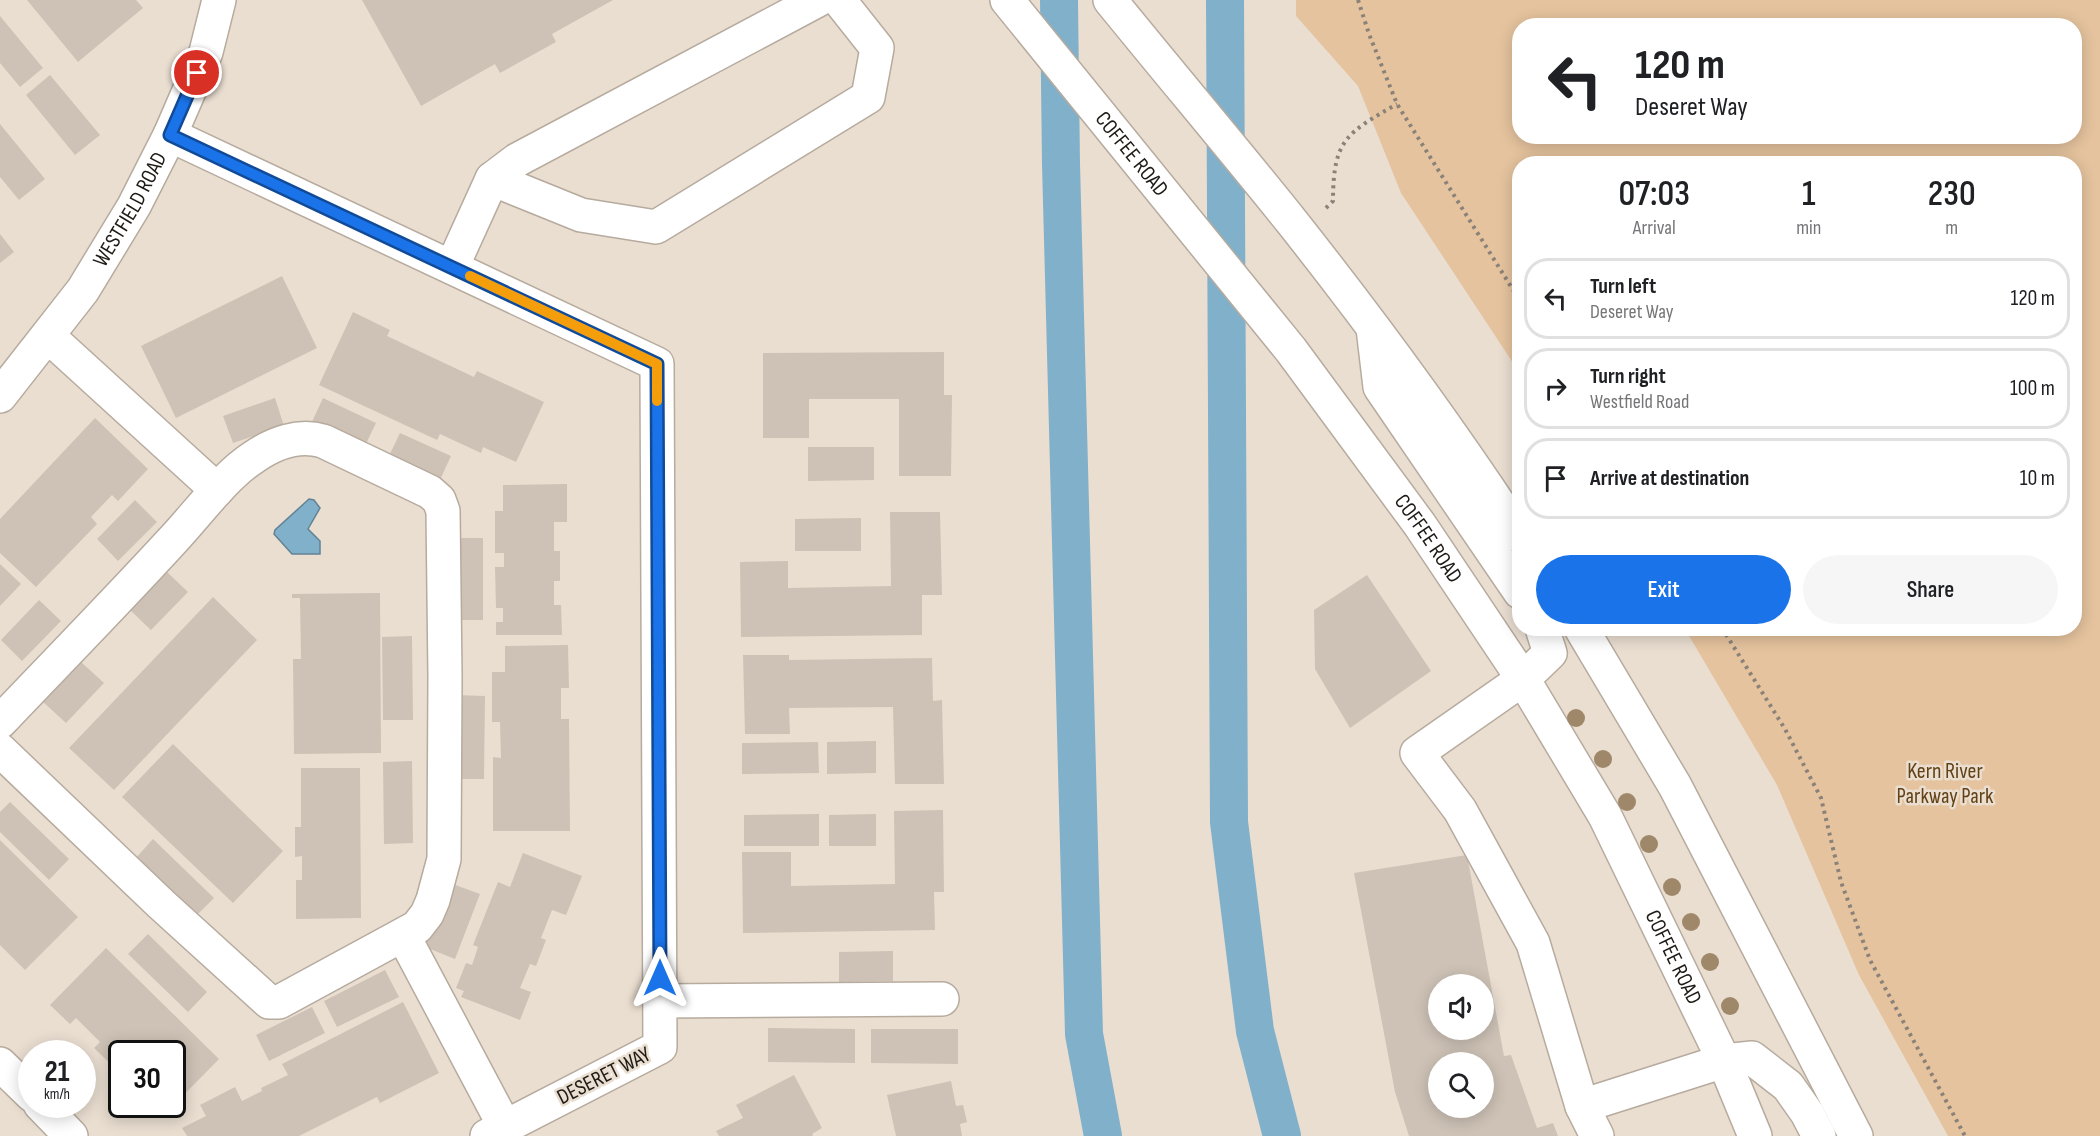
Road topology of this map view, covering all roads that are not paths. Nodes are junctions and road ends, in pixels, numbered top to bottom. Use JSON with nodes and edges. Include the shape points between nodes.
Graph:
{"nodes":[{"id":1,"x":219,"y":0,"type":"edge"},
{"id":2,"x":818,"y":0,"type":"edge"},
{"id":3,"x":839,"y":0,"type":"edge"},
{"id":4,"x":1007,"y":0,"type":"edge"},
{"id":5,"x":1110,"y":0,"type":"edge"},
{"id":6,"x":170,"y":135,"type":"junction"},
{"id":7,"x":492,"y":179,"type":"junction"},
{"id":8,"x":452,"y":267,"type":"junction"},
{"id":9,"x":1372,"y":327,"type":"junction"},
{"id":10,"x":48,"y":336,"type":"junction"},
{"id":11,"x":0,"y":396,"type":"edge"},
{"id":12,"x":217,"y":490,"type":"junction"},
{"id":13,"x":1512,"y":524,"type":"edge"},
{"id":14,"x":1512,"y":580,"type":"edge"},
{"id":15,"x":1545,"y":636,"type":"edge"},
{"id":16,"x":1586,"y":636,"type":"edge"},
{"id":17,"x":1523,"y":680,"type":"junction"},
{"id":18,"x":0,"y":722,"type":"edge"},
{"id":19,"x":0,"y":750,"type":"edge"},
{"id":20,"x":403,"y":934,"type":"junction"},
{"id":21,"x":942,"y":999,"type":"dead end"},
{"id":22,"x":660,"y":1001,"type":"junction"},
{"id":23,"x":1724,"y":1061,"type":"junction"},
{"id":24,"x":0,"y":1064,"type":"edge"},
{"id":25,"x":18,"y":1081,"type":"edge"},
{"id":26,"x":1582,"y":1106,"type":"junction"},
{"id":27,"x":54,"y":1118,"type":"edge"},
{"id":28,"x":496,"y":1131,"type":"edge"},
{"id":29,"x":71,"y":1136,"type":"edge"},
{"id":30,"x":1597,"y":1136,"type":"edge"},
{"id":31,"x":1755,"y":1136,"type":"edge"},
{"id":32,"x":1819,"y":1136,"type":"edge"},
{"id":33,"x":1857,"y":1136,"type":"edge"}],
"edges":[{"from":1,"to":6,"type":"street","name":"WESTFIELD ROAD","via":[[206,52]]},
{"from":2,"to":7,"type":"street","via":[[517,160]]},
{"from":3,"to":7,"type":"street","via":[[877,48],[867,97],[656,227],[581,215]]},
{"from":4,"to":17,"type":"street","name":"COFFEE ROAD","via":[[1291,350],[1420,525]]},
{"from":5,"to":9,"type":"street","via":[[1297,228]]},
{"from":6,"to":8,"type":"street","name":"DESERET WAY"},
{"from":6,"to":10,"type":"street","name":"WESTFIELD ROAD","via":[[134,206],[83,290]]},
{"from":7,"to":8,"type":"street"},
{"from":8,"to":22,"type":"street","name":"DESERET WAY","via":[[657,364]]},
{"from":9,"to":13,"type":"street"},
{"from":9,"to":14,"type":"street","via":[[1380,387]]},
{"from":10,"to":11,"type":"street","name":"WESTFIELD ROAD"},
{"from":10,"to":12,"type":"street"},
{"from":12,"to":18,"type":"street"},
{"from":12,"to":20,"type":"street","via":[[253,457],[285,442],[311,438],[430,492],[439,500],[443,511],[444,859],[427,914],[417,927]]},
{"from":15,"to":17,"type":"street","via":[[1550,653]]},
{"from":16,"to":33,"type":"street","via":[[1675,786]]},
{"from":17,"to":23,"type":"street","name":"COFFEE ROAD","via":[[1605,816]]},
{"from":17,"to":26,"type":"street","via":[[1417,753],[1460,810],[1533,943]]},
{"from":19,"to":20,"type":"street","via":[[269,1002],[279,1002]]},
{"from":20,"to":28,"type":"street"},
{"from":21,"to":22,"type":"street"},
{"from":22,"to":28,"type":"street","name":"DESERET WAY","via":[[660,1047]]},
{"from":23,"to":26,"type":"street"},
{"from":23,"to":31,"type":"street","name":"COFFEE ROAD"},
{"from":23,"to":32,"type":"street","via":[[1752,1058],[1788,1086]]},
{"from":24,"to":25,"type":"street"},
{"from":26,"to":30,"type":"street"},
{"from":27,"to":29,"type":"street"}]}
